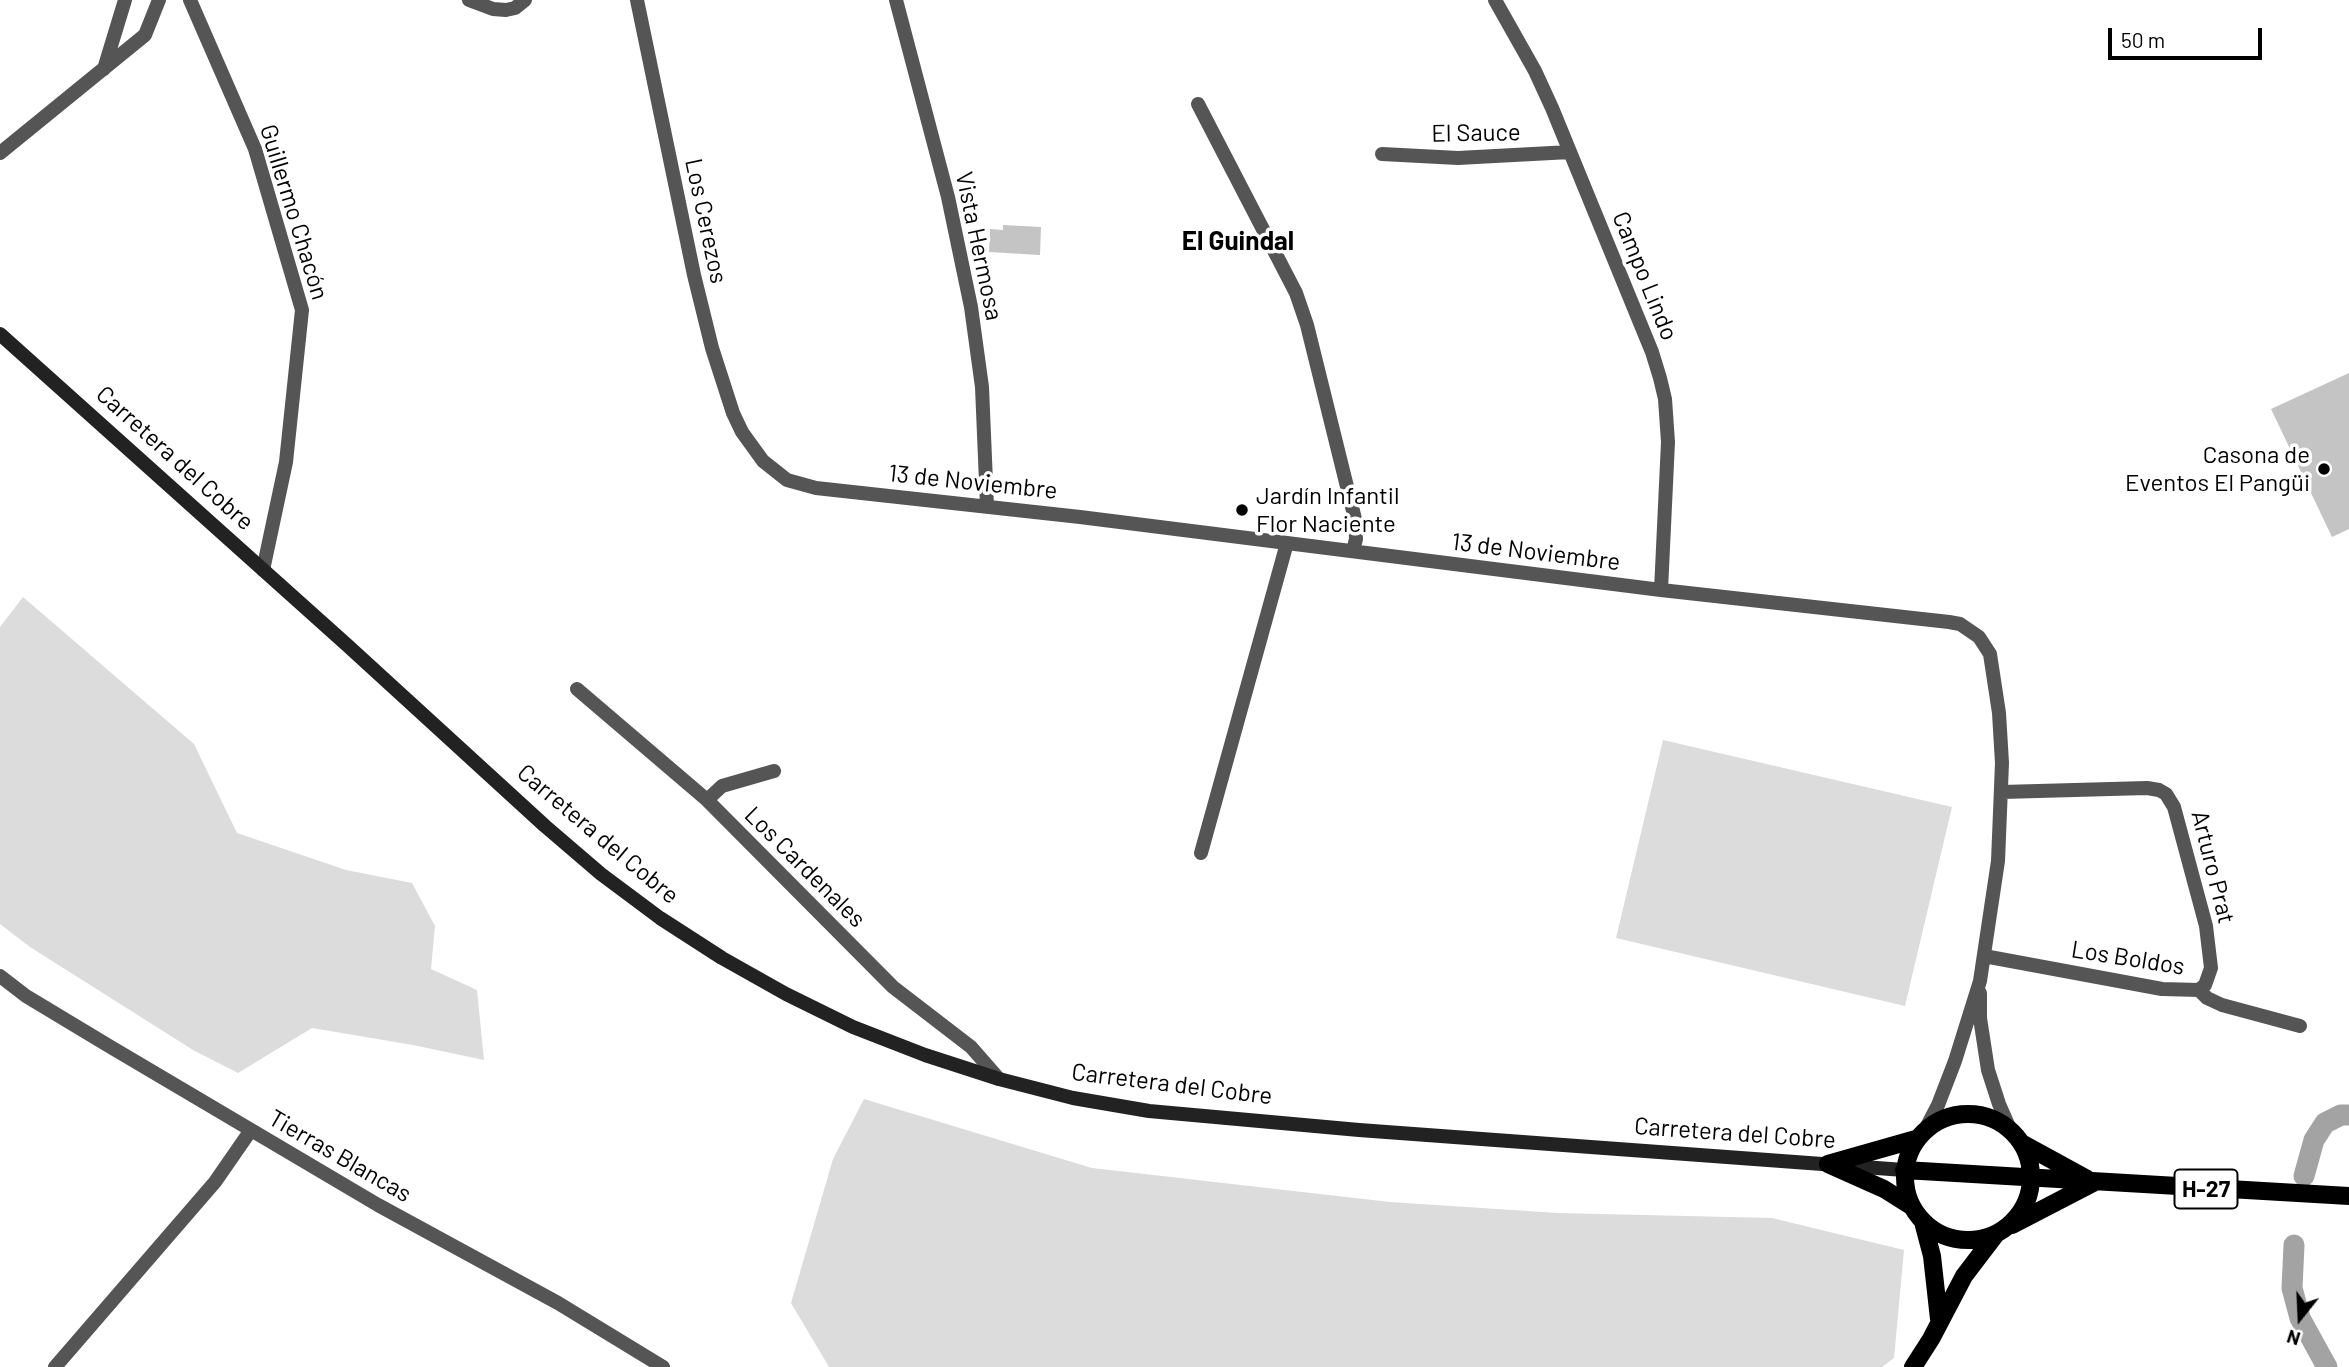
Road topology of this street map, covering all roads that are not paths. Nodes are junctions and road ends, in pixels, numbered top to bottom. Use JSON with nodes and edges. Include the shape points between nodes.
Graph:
{"nodes":[{"id":1,"x":125,"y":0,"type":"edge"},
{"id":2,"x":159,"y":0,"type":"edge"},
{"id":3,"x":190,"y":0,"type":"edge"},
{"id":4,"x":468,"y":0,"type":"edge"},
{"id":5,"x":525,"y":0,"type":"edge"},
{"id":6,"x":637,"y":0,"type":"edge"},
{"id":7,"x":896,"y":0,"type":"edge"},
{"id":8,"x":1495,"y":0,"type":"edge"},
{"id":9,"x":104,"y":69,"type":"junction"},
{"id":10,"x":1198,"y":104,"type":"dead end"},
{"id":11,"x":1570,"y":152,"type":"junction"},
{"id":12,"x":0,"y":153,"type":"edge"},
{"id":13,"x":1382,"y":154,"type":"dead end"},
{"id":14,"x":0,"y":334,"type":"edge"},
{"id":15,"x":751,"y":446,"type":"joint"},
{"id":16,"x":987,"y":506,"type":"junction"},
{"id":17,"x":1287,"y":543,"type":"junction"},
{"id":18,"x":1353,"y":551,"type":"junction"},
{"id":19,"x":263,"y":570,"type":"junction"},
{"id":20,"x":1661,"y":590,"type":"junction"},
{"id":21,"x":577,"y":689,"type":"dead end"},
{"id":22,"x":774,"y":771,"type":"dead end"},
{"id":23,"x":2002,"y":792,"type":"junction"},
{"id":24,"x":706,"y":800,"type":"junction"},
{"id":25,"x":1200,"y":853,"type":"dead end"},
{"id":26,"x":1984,"y":956,"type":"junction"},
{"id":27,"x":0,"y":976,"type":"edge"},
{"id":28,"x":1980,"y":981,"type":"junction"},
{"id":29,"x":2199,"y":990,"type":"junction"},
{"id":30,"x":2300,"y":1026,"type":"dead end"},
{"id":31,"x":999,"y":1079,"type":"junction"},
{"id":32,"x":2010,"y":1129,"type":"junction"},
{"id":33,"x":251,"y":1130,"type":"junction"},
{"id":34,"x":1920,"y":1134,"type":"junction"},
{"id":35,"x":2023,"y":1144,"type":"junction"},
{"id":36,"x":1828,"y":1164,"type":"junction"},
{"id":37,"x":1904,"y":1170,"type":"junction"},
{"id":38,"x":2032,"y":1179,"type":"junction"},
{"id":39,"x":2093,"y":1183,"type":"junction"},
{"id":40,"x":2349,"y":1196,"type":"edge"},
{"id":41,"x":1911,"y":1206,"type":"junction"},
{"id":42,"x":1923,"y":1222,"type":"junction"},
{"id":43,"x":2001,"y":1231,"type":"junction"},
{"id":44,"x":1939,"y":1319,"type":"junction"},
{"id":45,"x":641,"y":1362,"type":"edge"},
{"id":46,"x":55,"y":1367,"type":"edge"},
{"id":47,"x":663,"y":1367,"type":"edge"},
{"id":48,"x":1913,"y":1367,"type":"edge"}],
"edges":[{"from":1,"to":9,"type":"street"},
{"from":2,"to":9,"type":"street","via":[[145,35]]},
{"from":3,"to":19,"type":"street","name":"Guillermo Chacón","via":[[255,149],[302,310],[286,462]]},
{"from":4,"to":5,"type":"street","via":[[506,10]]},
{"from":6,"to":15,"type":"street","name":"Los Cerezos","via":[[712,348],[733,413]]},
{"from":7,"to":16,"type":"street","name":"Vista Hermosa","via":[[948,197],[971,307],[982,387]]},
{"from":8,"to":11,"type":"street","name":"Campo Lindo","via":[[1535,71]]},
{"from":9,"to":12,"type":"street"},
{"from":10,"to":18,"type":"street","via":[[1296,293],[1355,519]]},
{"from":11,"to":13,"type":"street","name":"El Sauce","via":[[1458,158]]},
{"from":11,"to":20,"type":"street","name":"Campo Lindo","via":[[1652,352],[1665,399],[1668,442]]},
{"from":14,"to":19,"type":"main road","name":"Carretera del Cobre","number":"H-27"},
{"from":15,"to":16,"type":"street","name":"13 de Noviembre","via":[[774,472],[799,484]]},
{"from":16,"to":17,"type":"street","name":"13 de Noviembre"},
{"from":17,"to":18,"type":"street","name":"13 de Noviembre"},
{"from":17,"to":25,"type":"street"},
{"from":18,"to":20,"type":"street","name":"13 de Noviembre"},
{"from":19,"to":31,"type":"main road","name":"Carretera del Cobre","number":"H-27","via":[[573,851],[660,918],[753,977],[819,1011],[901,1046]]},
{"from":20,"to":23,"type":"street","name":"13 de Noviembre","via":[[1949,622],[1970,630],[1986,645],[1993,664]]},
{"from":21,"to":24,"type":"street","name":"Los Cardenales"},
{"from":22,"to":24,"type":"street","via":[[722,786]]},
{"from":23,"to":26,"type":"street","name":"13 de Noviembre","via":[[1998,861]]},
{"from":23,"to":29,"type":"street","name":"Arturo Prat","via":[[2147,788],[2166,794],[2175,807],[2206,926],[2211,968]]},
{"from":24,"to":31,"type":"street","name":"Los Cardenales","via":[[893,987],[971,1047]]},
{"from":26,"to":28,"type":"street","name":"13 de Noviembre"},
{"from":26,"to":29,"type":"street","name":"Los Boldos","via":[[2162,989]]},
{"from":27,"to":33,"type":"street","name":"Tierras Blancas"},
{"from":28,"to":32,"type":"street","name":"13 de Noviembre","via":[[1988,1070]]},
{"from":28,"to":34,"type":"street","name":"13 de Noviembre","via":[[1951,1073]]},
{"from":29,"to":30,"type":"street","name":"Los Boldos","via":[[2222,1005]]},
{"from":31,"to":36,"type":"main road","name":"Carretera del Cobre","number":"H-27","via":[[1073,1098],[1187,1116]]},
{"from":32,"to":34,"type":"main road","via":[[1968,1113],[1938,1121]]},
{"from":32,"to":35,"type":"main road"},
{"from":33,"to":45,"type":"street","name":"Tierras Blancas","via":[[558,1303]]},
{"from":33,"to":46,"type":"street","via":[[215,1182]]},
{"from":34,"to":36,"type":"main road"},
{"from":34,"to":37,"type":"main road"},
{"from":35,"to":38,"type":"main road"},
{"from":35,"to":39,"type":"main road"},
{"from":36,"to":37,"type":"main road","name":"Carretera del Cobre","number":"H-27"},
{"from":36,"to":41,"type":"main road"},
{"from":37,"to":38,"type":"main road","name":"Carretera del Cobre","number":"H-27"},
{"from":37,"to":41,"type":"main road"},
{"from":38,"to":39,"type":"main road","number":"H-27"},
{"from":38,"to":43,"type":"main road","via":[[2019,1216]]},
{"from":39,"to":40,"type":"main road","number":"H-27"},
{"from":39,"to":43,"type":"main road"},
{"from":41,"to":42,"type":"main road"},
{"from":42,"to":43,"type":"main road","via":[[1937,1233],[1969,1241]]},
{"from":42,"to":44,"type":"main road"},
{"from":43,"to":44,"type":"main road","via":[[1964,1276]]},
{"from":44,"to":48,"type":"main road"},
{"from":45,"to":47,"type":"street","name":"Tierras Blancas"}]}
